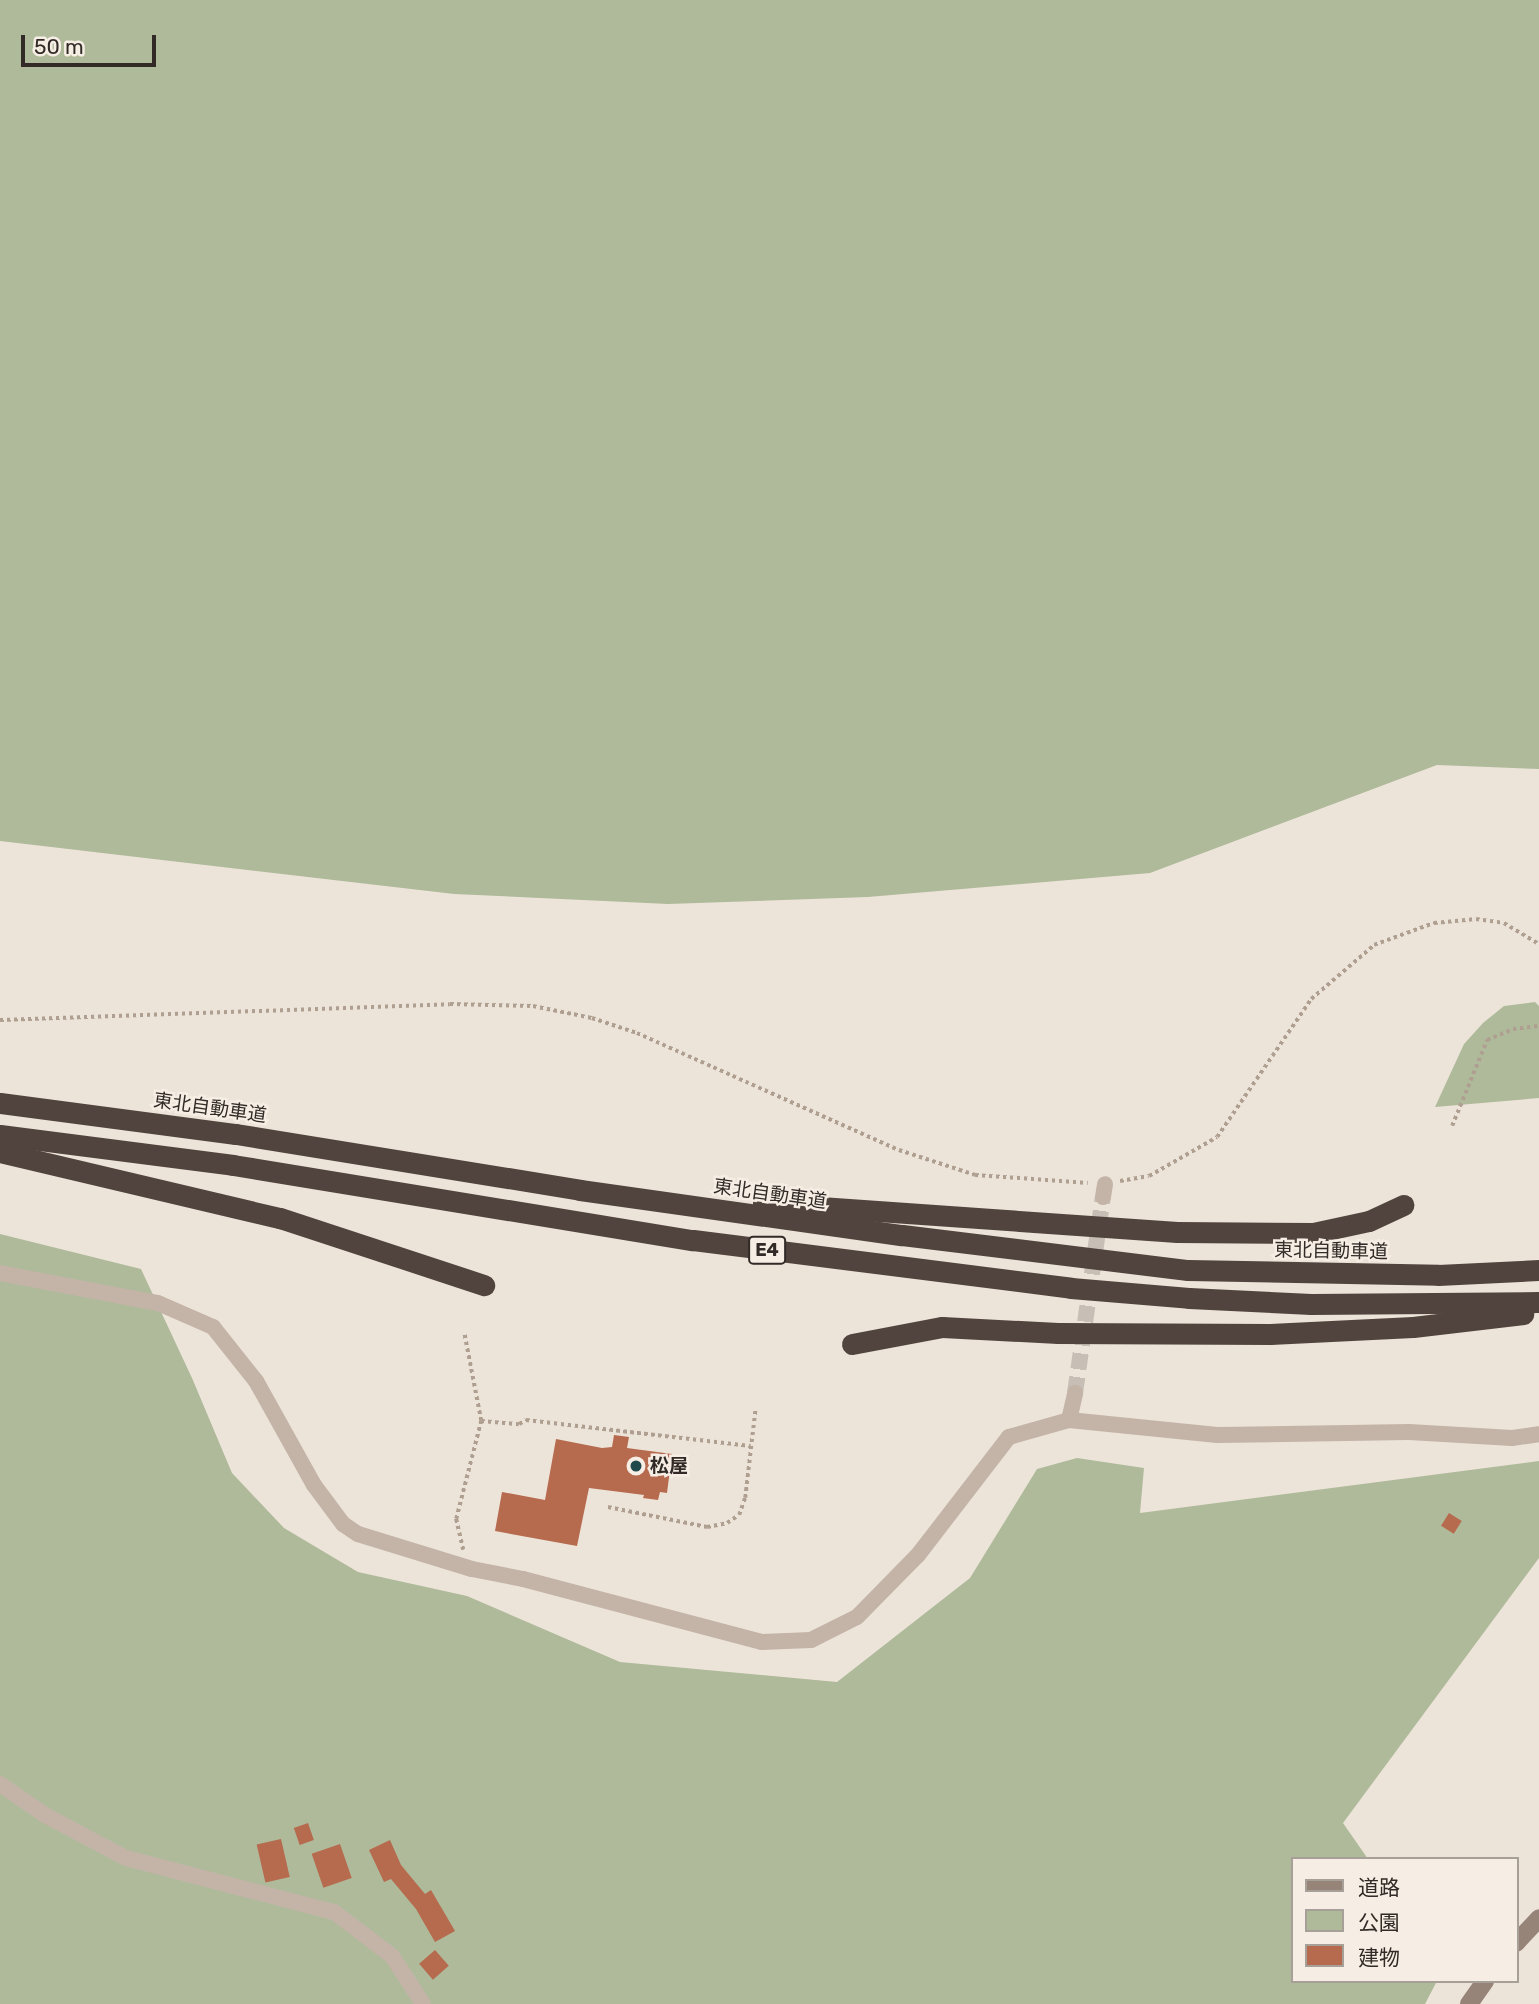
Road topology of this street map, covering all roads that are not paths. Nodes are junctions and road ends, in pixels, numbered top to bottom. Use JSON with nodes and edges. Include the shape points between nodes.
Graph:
{"nodes":[{"id":1,"x":0,"y":1103,"type":"edge"},
{"id":2,"x":0,"y":1135,"type":"edge"},
{"id":3,"x":0,"y":1152,"type":"edge"},
{"id":4,"x":580,"y":1190,"type":"junction"},
{"id":5,"x":1404,"y":1205,"type":"dead end"},
{"id":6,"x":1539,"y":1270,"type":"edge"},
{"id":7,"x":0,"y":1273,"type":"edge"},
{"id":8,"x":484,"y":1285,"type":"dead end"},
{"id":9,"x":1539,"y":1302,"type":"edge"},
{"id":10,"x":1539,"y":1313,"type":"edge"},
{"id":11,"x":852,"y":1344,"type":"dead end"},
{"id":12,"x":1075,"y":1393,"type":"tunnel mouth"},
{"id":13,"x":1069,"y":1420,"type":"junction"},
{"id":14,"x":1539,"y":1434,"type":"edge"},
{"id":15,"x":0,"y":1784,"type":"edge"},
{"id":16,"x":1539,"y":1918,"type":"edge"},
{"id":17,"x":1518,"y":1940,"type":"edge"},
{"id":18,"x":1484,"y":1983,"type":"edge"},
{"id":19,"x":423,"y":2004,"type":"edge"},
{"id":20,"x":1469,"y":2004,"type":"edge"}],
"edges":[{"from":1,"to":4,"type":"highway","name":"東北自動車道","number":"E4","via":[[236,1134]]},
{"from":2,"to":9,"type":"highway","number":"E4","via":[[233,1165],[693,1240],[1071,1288],[1311,1304]]},
{"from":3,"to":8,"type":"highway","via":[[280,1218]]},
{"from":4,"to":5,"type":"highway","via":[[1177,1232],[1314,1233],[1369,1221]]},
{"from":4,"to":6,"type":"highway","name":"東北自動車道","number":"E4","via":[[1188,1270],[1438,1275]]},
{"from":7,"to":13,"type":"street","via":[[158,1303],[213,1327],[256,1381],[314,1485],[343,1524],[358,1534],[470,1569],[762,1642],[811,1640],[857,1616],[918,1555],[1009,1437]]},
{"from":10,"to":11,"type":"highway","via":[[1413,1327],[1270,1334],[1058,1333],[942,1327]]},
{"from":12,"to":13,"type":"street"},
{"from":13,"to":14,"type":"street","via":[[1217,1436],[1409,1432],[1512,1438]]},
{"from":15,"to":19,"type":"street","via":[[45,1815],[126,1858],[334,1912],[392,1956]]},
{"from":16,"to":17,"type":"street"},
{"from":18,"to":20,"type":"street"}]}
